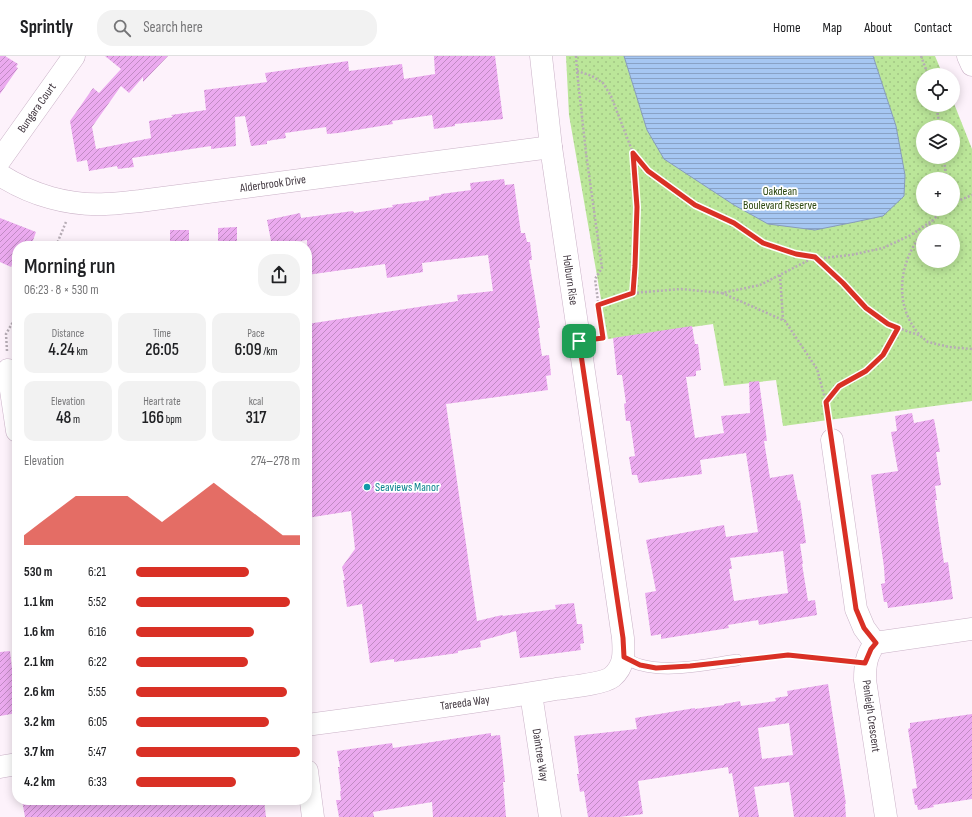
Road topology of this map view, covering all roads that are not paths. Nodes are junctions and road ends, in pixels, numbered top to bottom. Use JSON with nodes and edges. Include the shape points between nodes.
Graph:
{"nodes":[{"id":1,"x":74,"y":56,"type":"edge"},
{"id":2,"x":541,"y":56,"type":"edge"},
{"id":3,"x":968,"y":56,"type":"edge"},
{"id":4,"x":972,"y":65,"type":"edge"},
{"id":5,"x":551,"y":147,"type":"junction"},
{"id":6,"x":0,"y":160,"type":"edge"},
{"id":7,"x":0,"y":175,"type":"edge"},
{"id":8,"x":8,"y":370,"type":"road end"},
{"id":9,"x":12,"y":397,"type":"edge"},
{"id":10,"x":832,"y":440,"type":"road end"},
{"id":11,"x":972,"y":629,"type":"edge"},
{"id":12,"x":876,"y":643,"type":"junction"},
{"id":13,"x":737,"y":660,"type":"road end"},
{"id":14,"x":622,"y":663,"type":"junction"},
{"id":15,"x":531,"y":694,"type":"junction"},
{"id":16,"x":312,"y":725,"type":"edge"},
{"id":17,"x":12,"y":765,"type":"edge"},
{"id":18,"x":0,"y":767,"type":"edge"},
{"id":19,"x":311,"y":805,"type":"edge"},
{"id":20,"x":313,"y":817,"type":"edge"},
{"id":21,"x":550,"y":817,"type":"edge"},
{"id":22,"x":886,"y":817,"type":"edge"}],
"edges":[{"from":1,"to":6,"type":"street","name":"Bungara Court"},
{"from":2,"to":5,"type":"street","name":"Holburn Rise"},
{"from":3,"to":4,"type":"street"},
{"from":5,"to":7,"type":"street","name":"Alderbrook Drive","via":[[105,204],[74,203],[44,196],[17,186]]},
{"from":5,"to":14,"type":"street","name":"Holburn Rise","via":[[623,638]]},
{"from":8,"to":9,"type":"street"},
{"from":10,"to":12,"type":"street","via":[[856,609],[864,628]]},
{"from":11,"to":12,"type":"street"},
{"from":12,"to":22,"type":"street","name":"Penleigh Crescent","via":[[865,663],[865,680]]},
{"from":13,"to":14,"type":"lane","via":[[656,668]]},
{"from":14,"to":15,"type":"street","name":"Tareeda Way","via":[[611,678]]},
{"from":15,"to":16,"type":"street","name":"Tareeda Way"},
{"from":15,"to":21,"type":"street","name":"Daintree Way"},
{"from":17,"to":18,"type":"street"},
{"from":19,"to":20,"type":"street"}]}
